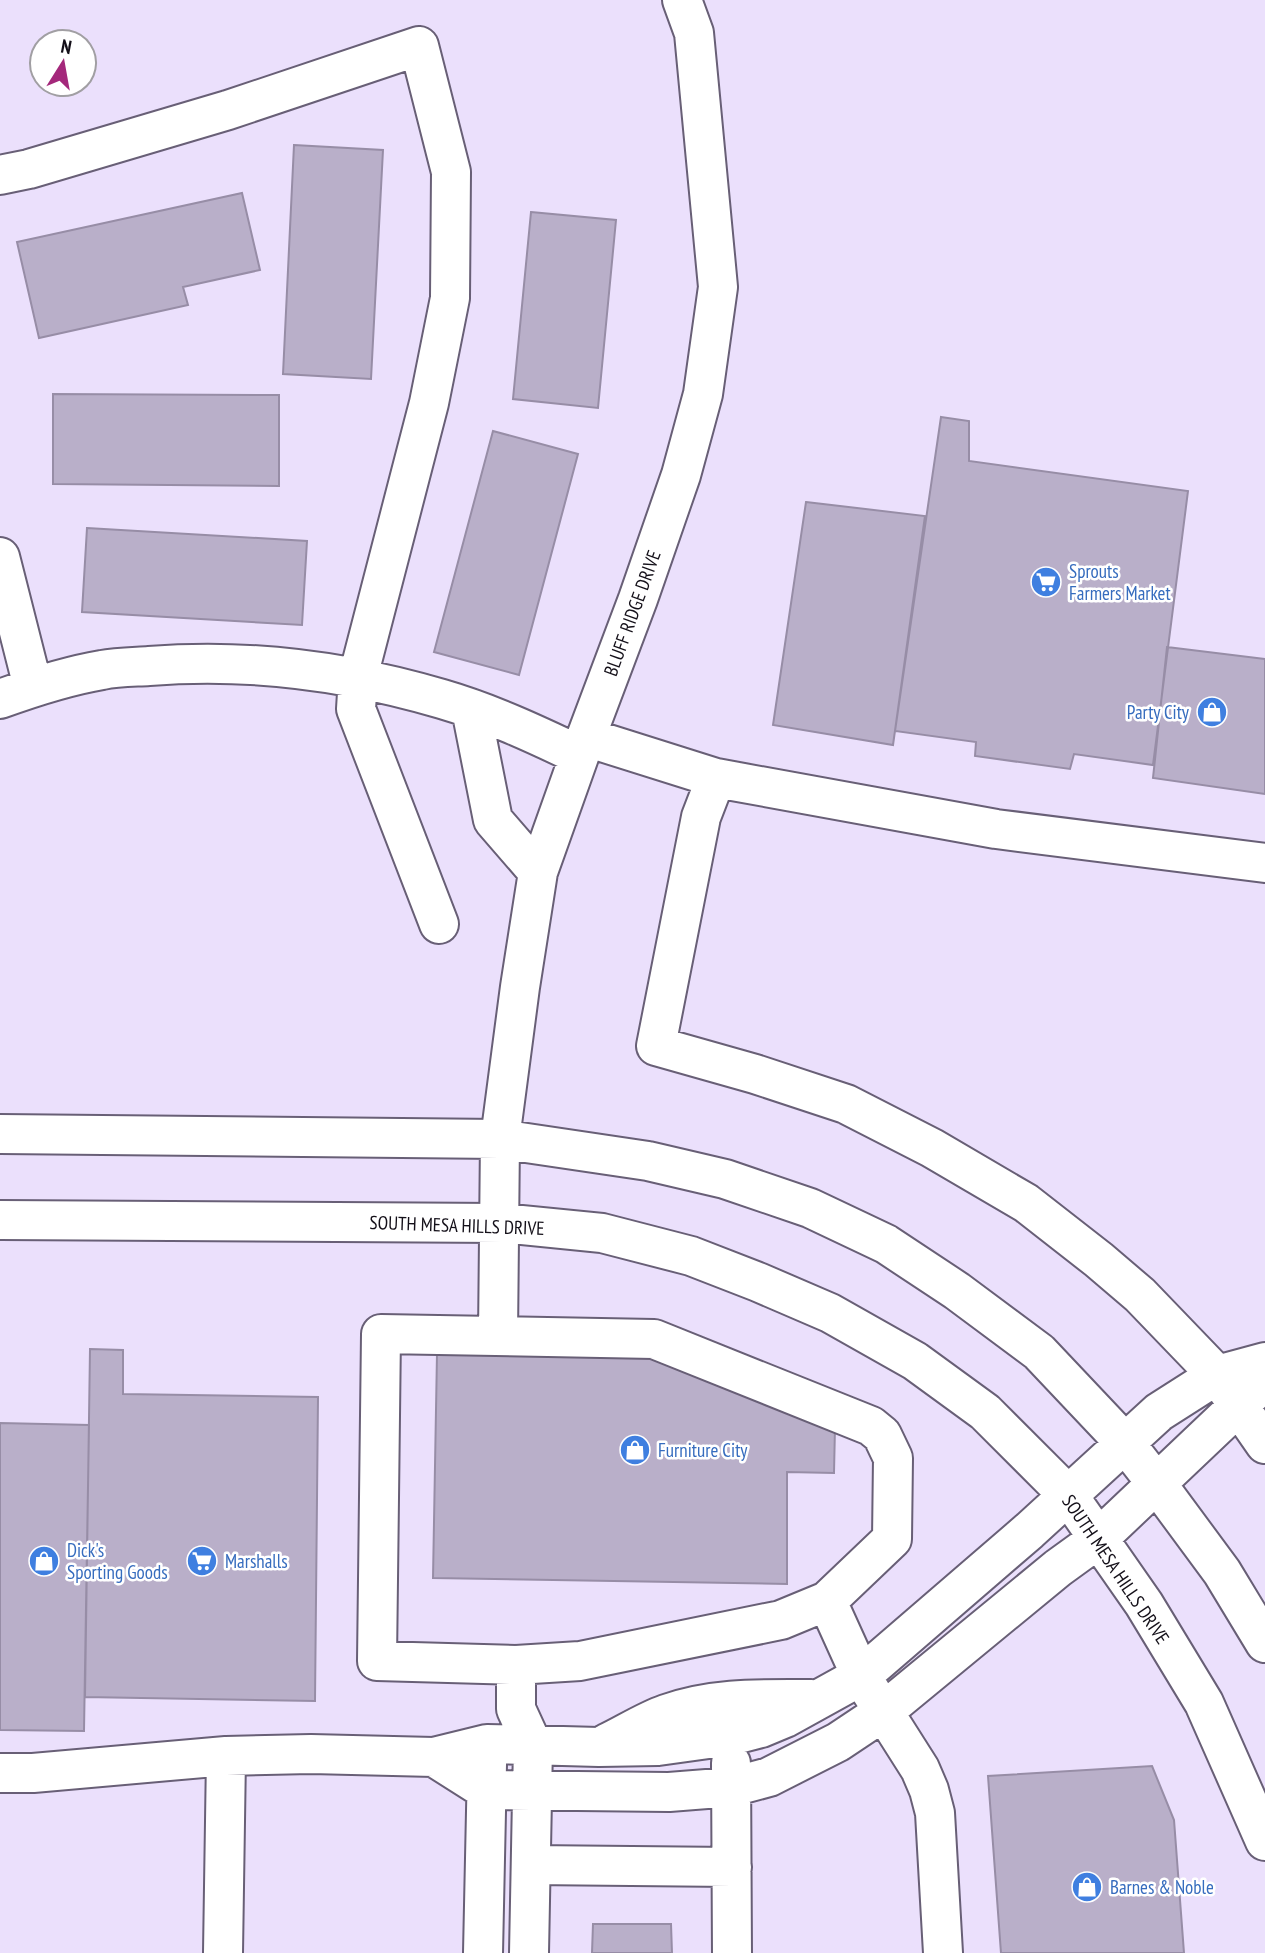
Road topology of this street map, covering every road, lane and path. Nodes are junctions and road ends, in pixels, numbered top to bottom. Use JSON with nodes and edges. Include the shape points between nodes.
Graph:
{"nodes":[{"id":1,"x":682,"y":0,"type":"edge"},
{"id":2,"x":0,"y":175,"type":"edge"},
{"id":3,"x":0,"y":557,"type":"edge"},
{"id":4,"x":358,"y":677,"type":"junction"},
{"id":5,"x":17,"y":693,"type":"edge"},
{"id":6,"x":471,"y":709,"type":"junction"},
{"id":7,"x":583,"y":746,"type":"junction"},
{"id":8,"x":716,"y":779,"type":"junction"},
{"id":9,"x":1265,"y":863,"type":"edge"},
{"id":10,"x":538,"y":872,"type":"junction"},
{"id":11,"x":439,"y":924,"type":"dead end"},
{"id":12,"x":0,"y":1135,"type":"edge"},
{"id":13,"x":500,"y":1139,"type":"junction"},
{"id":14,"x":0,"y":1220,"type":"edge"},
{"id":15,"x":500,"y":1223,"type":"junction"},
{"id":16,"x":498,"y":1336,"type":"junction"},
{"id":17,"x":1265,"y":1362,"type":"edge"},
{"id":18,"x":1217,"y":1375,"type":"junction"},
{"id":19,"x":1252,"y":1393,"type":"edge"},
{"id":20,"x":1125,"y":1443,"type":"junction"},
{"id":21,"x":1265,"y":1444,"type":"edge"},
{"id":22,"x":1157,"y":1483,"type":"junction"},
{"id":23,"x":1068,"y":1495,"type":"junction"},
{"id":24,"x":1098,"y":1539,"type":"junction"},
{"id":25,"x":827,"y":1601,"type":"junction"},
{"id":26,"x":1265,"y":1643,"type":"edge"},
{"id":27,"x":516,"y":1665,"type":"junction"},
{"id":28,"x":861,"y":1676,"type":"junction"},
{"id":29,"x":820,"y":1699,"type":"junction"},
{"id":30,"x":516,"y":1709,"type":"junction"},
{"id":31,"x":883,"y":1712,"type":"junction"},
{"id":32,"x":730,"y":1736,"type":"junction"},
{"id":33,"x":487,"y":1744,"type":"junction"},
{"id":34,"x":533,"y":1746,"type":"junction"},
{"id":35,"x":600,"y":1747,"type":"junction"},
{"id":36,"x":226,"y":1756,"type":"junction"},
{"id":37,"x":434,"y":1757,"type":"junction"},
{"id":38,"x":0,"y":1773,"type":"edge"},
{"id":39,"x":733,"y":1787,"type":"junction"},
{"id":40,"x":486,"y":1790,"type":"junction"},
{"id":41,"x":532,"y":1790,"type":"junction"},
{"id":42,"x":1265,"y":1841,"type":"edge"},
{"id":43,"x":530,"y":1865,"type":"junction"},
{"id":44,"x":732,"y":1867,"type":"junction"},
{"id":45,"x":223,"y":1953,"type":"edge"},
{"id":46,"x":483,"y":1953,"type":"edge"},
{"id":47,"x":529,"y":1953,"type":"edge"},
{"id":48,"x":732,"y":1953,"type":"edge"},
{"id":49,"x":943,"y":1953,"type":"edge"}],
"edges":[{"from":1,"to":7,"type":"street","name":"BLUFF RIDGE DRIVE","via":[[694,33],[718,288],[703,394],[681,475]]},
{"from":2,"to":4,"type":"street","via":[[228,110],[419,46],[451,173],[450,298],[429,404]]},
{"from":3,"to":5,"type":"street"},
{"from":4,"to":5,"type":"street","via":[[193,662],[103,669]]},
{"from":4,"to":6,"type":"street"},
{"from":4,"to":11,"type":"street","via":[[356,709]]},
{"from":6,"to":7,"type":"street"},
{"from":6,"to":10,"type":"street","via":[[493,820]]},
{"from":7,"to":8,"type":"street"},
{"from":7,"to":10,"type":"street","name":"BLUFF RIDGE DRIVE"},
{"from":8,"to":9,"type":"street","via":[[996,829]]},
{"from":8,"to":18,"type":"street","via":[[701,817],[656,1046],[846,1104],[1026,1203],[1140,1295]]},
{"from":10,"to":13,"type":"street","name":"BLUFF RIDGE DRIVE"},
{"from":12,"to":13,"type":"street"},
{"from":13,"to":15,"type":"street","name":"BLUFF RIDGE DRIVE"},
{"from":13,"to":20,"type":"street","via":[[648,1161],[725,1179],[810,1208],[886,1244],[1039,1352]]},
{"from":14,"to":15,"type":"street","name":"SOUTH MESA HILLS DRIVE"},
{"from":15,"to":16,"type":"street","name":"BLUFF RIDGE DRIVE"},
{"from":15,"to":23,"type":"street","name":"SOUTH MESA HILLS DRIVE","via":[[602,1233],[691,1256],[830,1313],[915,1362],[985,1412]]},
{"from":16,"to":25,"type":"street","via":[[654,1339],[871,1426],[882,1435],[892,1458],[892,1539]]},
{"from":16,"to":27,"type":"street","via":[[381,1334],[377,1661]]},
{"from":17,"to":18,"type":"street"},
{"from":18,"to":19,"type":"street"},
{"from":18,"to":20,"type":"street","via":[[1159,1412]]},
{"from":19,"to":21,"type":"street"},
{"from":19,"to":22,"type":"street"},
{"from":20,"to":22,"type":"street"},
{"from":20,"to":23,"type":"street"},
{"from":22,"to":24,"type":"street"},
{"from":22,"to":26,"type":"street","via":[[1222,1572]]},
{"from":23,"to":24,"type":"street","name":"SOUTH MESA HILLS DRIVE"},
{"from":23,"to":28,"type":"street"},
{"from":24,"to":31,"type":"street"},
{"from":24,"to":42,"type":"street","name":"SOUTH MESA HILLS DRIVE","via":[[1204,1703]]},
{"from":25,"to":27,"type":"street","via":[[782,1620],[596,1658]]},
{"from":25,"to":28,"type":"street"},
{"from":27,"to":30,"type":"street"},
{"from":28,"to":29,"type":"street"},
{"from":28,"to":31,"type":"street"},
{"from":29,"to":32,"type":"street","via":[[785,1718]]},
{"from":29,"to":35,"type":"street","via":[[698,1704],[663,1714]]},
{"from":30,"to":33,"type":"street"},
{"from":30,"to":34,"type":"street"},
{"from":31,"to":39,"type":"street","via":[[838,1742],[769,1777]]},
{"from":31,"to":49,"type":"street","via":[[920,1769],[935,1813]]},
{"from":32,"to":35,"type":"street","via":[[658,1746]]},
{"from":32,"to":39,"type":"street"},
{"from":33,"to":34,"type":"street"},
{"from":33,"to":37,"type":"street"},
{"from":33,"to":40,"type":"street"},
{"from":34,"to":35,"type":"street"},
{"from":34,"to":41,"type":"street"},
{"from":36,"to":37,"type":"street"},
{"from":36,"to":38,"type":"street"},
{"from":36,"to":45,"type":"street"},
{"from":37,"to":40,"type":"street"},
{"from":39,"to":41,"type":"street","via":[[669,1792]]},
{"from":39,"to":44,"type":"street"},
{"from":40,"to":41,"type":"street"},
{"from":40,"to":46,"type":"street"},
{"from":41,"to":43,"type":"street"},
{"from":43,"to":44,"type":"street"},
{"from":43,"to":47,"type":"street"},
{"from":44,"to":48,"type":"street"}]}
